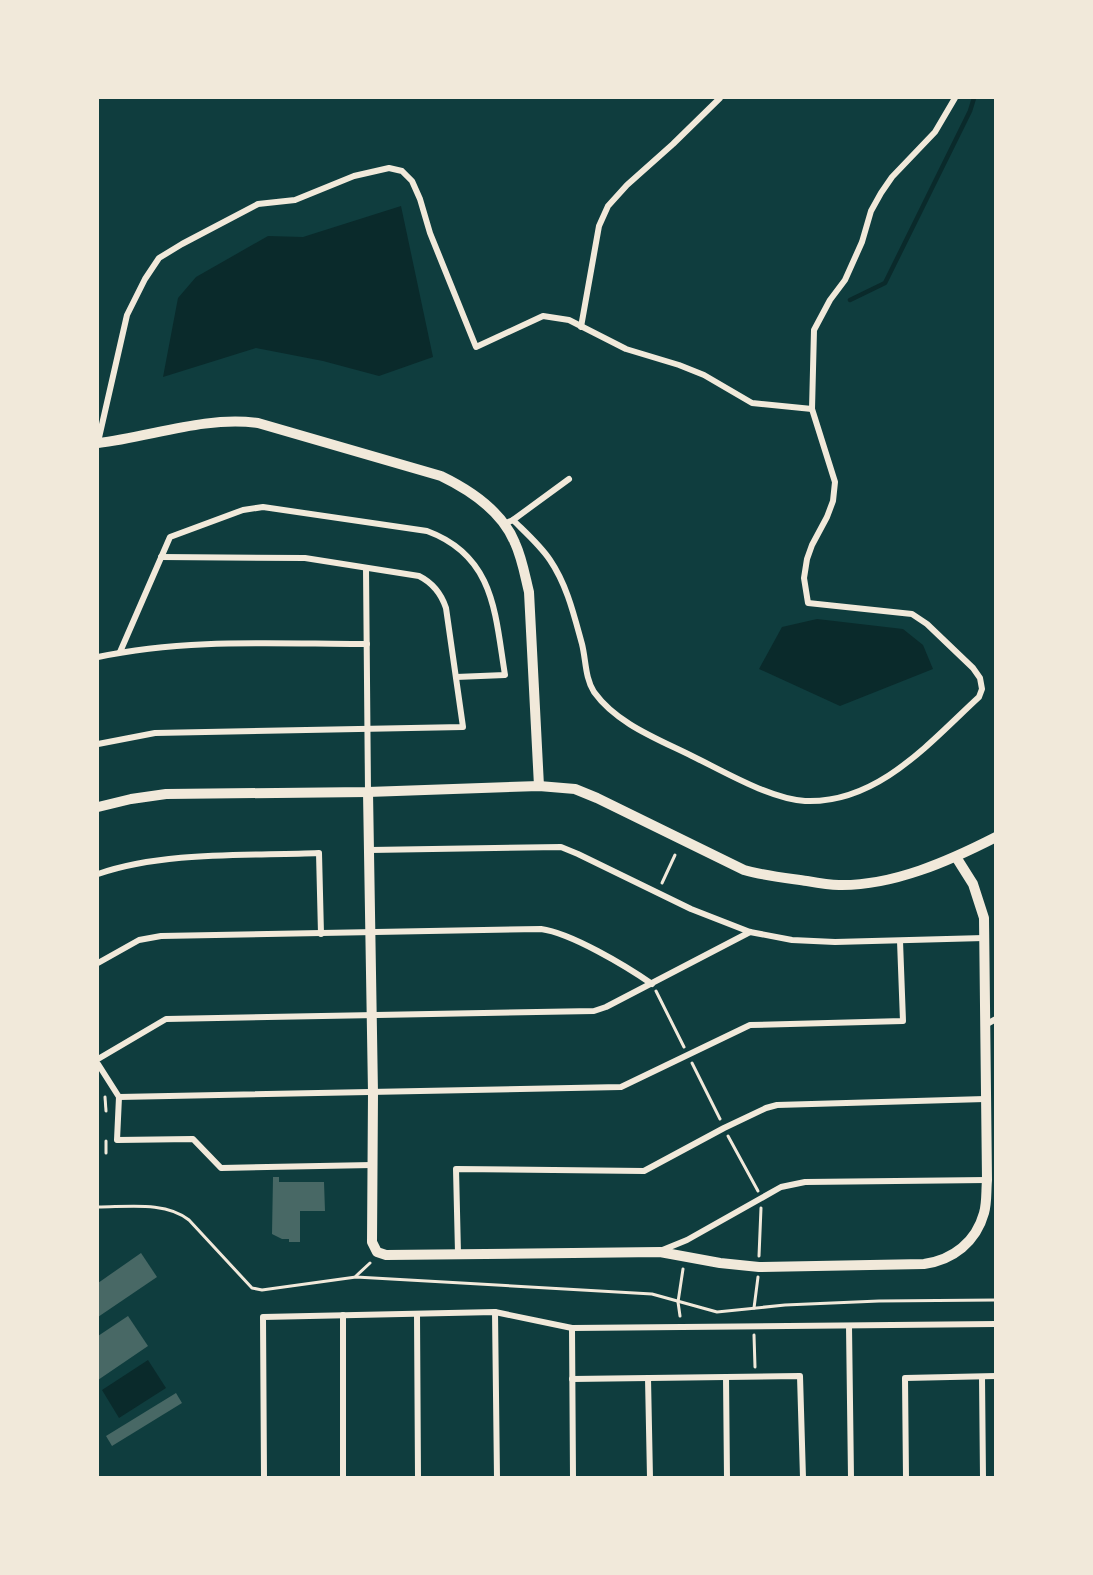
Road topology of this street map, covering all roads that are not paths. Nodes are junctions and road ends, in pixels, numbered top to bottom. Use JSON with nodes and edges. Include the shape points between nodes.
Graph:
{"nodes":[{"id":1,"x":720,"y":98,"type":"edge"},
{"id":2,"x":955,"y":98,"type":"edge"},
{"id":3,"x":581,"y":327,"type":"junction"},
{"id":4,"x":812,"y":409,"type":"junction"},
{"id":5,"x":98,"y":442,"type":"edge"},
{"id":6,"x":569,"y":478,"type":"dead end"},
{"id":7,"x":508,"y":522,"type":"junction"},
{"id":8,"x":161,"y":557,"type":"junction"},
{"id":9,"x":366,"y":568,"type":"junction"},
{"id":10,"x":367,"y":644,"type":"junction"},
{"id":11,"x":120,"y":652,"type":"junction"},
{"id":12,"x":98,"y":657,"type":"edge"},
{"id":13,"x":456,"y":677,"type":"junction"},
{"id":14,"x":367,"y":729,"type":"junction"},
{"id":15,"x":98,"y":744,"type":"edge"},
{"id":16,"x":539,"y":786,"type":"junction"},
{"id":17,"x":368,"y":792,"type":"junction"},
{"id":18,"x":98,"y":807,"type":"edge"},
{"id":19,"x":996,"y":837,"type":"edge"},
{"id":20,"x":370,"y":850,"type":"junction"},
{"id":21,"x":956,"y":856,"type":"junction"},
{"id":22,"x":98,"y":874,"type":"edge"},
{"id":23,"x":371,"y":932,"type":"junction"},
{"id":24,"x":750,"y":932,"type":"junction"},
{"id":25,"x":321,"y":934,"type":"junction"},
{"id":26,"x":984,"y":938,"type":"junction"},
{"id":27,"x":900,"y":941,"type":"junction"},
{"id":28,"x":98,"y":963,"type":"edge"},
{"id":29,"x":652,"y":984,"type":"junction"},
{"id":30,"x":371,"y":1013,"type":"junction"},
{"id":31,"x":996,"y":1019,"type":"edge"},
{"id":32,"x":985,"y":1025,"type":"junction"},
{"id":33,"x":98,"y":1059,"type":"edge"},
{"id":34,"x":98,"y":1064,"type":"edge"},
{"id":35,"x":373,"y":1093,"type":"junction"},
{"id":36,"x":119,"y":1097,"type":"junction"},
{"id":37,"x":985,"y":1100,"type":"junction"},
{"id":38,"x":372,"y":1165,"type":"junction"},
{"id":39,"x":987,"y":1180,"type":"junction"},
{"id":40,"x":660,"y":1252,"type":"junction"},
{"id":41,"x":458,"y":1253,"type":"junction"},
{"id":42,"x":495,"y":1312,"type":"junction"},
{"id":43,"x":417,"y":1314,"type":"junction"},
{"id":44,"x":343,"y":1315,"type":"junction"},
{"id":45,"x":996,"y":1324,"type":"edge"},
{"id":46,"x":849,"y":1326,"type":"junction"},
{"id":47,"x":572,"y":1328,"type":"junction"},
{"id":48,"x":996,"y":1376,"type":"edge"},
{"id":49,"x":726,"y":1377,"type":"junction"},
{"id":50,"x":982,"y":1377,"type":"junction"},
{"id":51,"x":648,"y":1378,"type":"junction"},
{"id":52,"x":572,"y":1379,"type":"junction"},
{"id":53,"x":264,"y":1478,"type":"edge"},
{"id":54,"x":343,"y":1478,"type":"edge"},
{"id":55,"x":418,"y":1478,"type":"edge"},
{"id":56,"x":497,"y":1478,"type":"edge"},
{"id":57,"x":573,"y":1478,"type":"edge"},
{"id":58,"x":650,"y":1478,"type":"edge"},
{"id":59,"x":727,"y":1478,"type":"edge"},
{"id":60,"x":803,"y":1478,"type":"edge"},
{"id":61,"x":851,"y":1478,"type":"edge"},
{"id":62,"x":906,"y":1478,"type":"edge"},
{"id":63,"x":983,"y":1478,"type":"edge"}],
"edges":[{"from":1,"to":3,"type":"street","via":[[608,206],[599,226]]},
{"from":2,"to":4,"type":"street","via":[[935,132],[881,193],[845,280],[819,318],[814,330]]},
{"from":3,"to":4,"type":"street","via":[[626,349],[704,375],[752,403]]},
{"from":3,"to":5,"type":"street","via":[[569,320],[543,316],[476,347],[412,181],[402,171],[389,168],[354,176],[295,200],[258,204],[159,258],[127,315]]},
{"from":4,"to":7,"type":"street","via":[[836,482],[827,517],[807,559],[804,578],[808,603],[912,614],[973,668],[982,690],[925,746],[869,788],[833,799],[804,801],[774,794],[620,718],[593,690],[564,585],[549,558]]},
{"from":5,"to":7,"type":"street","via":[[207,422],[258,423],[441,476],[467,489]]},
{"from":6,"to":7,"type":"street"},
{"from":7,"to":16,"type":"street","via":[[529,592]]},
{"from":8,"to":9,"type":"street","via":[[298,558]]},
{"from":8,"to":11,"type":"street"},
{"from":8,"to":13,"type":"street","via":[[170,537],[236,512],[263,507],[439,535],[468,557],[485,581],[493,602],[505,675]]},
{"from":9,"to":10,"type":"street"},
{"from":9,"to":13,"type":"street","via":[[418,576],[442,596]]},
{"from":10,"to":11,"type":"street","via":[[192,645]]},
{"from":10,"to":14,"type":"street"},
{"from":11,"to":12,"type":"street"},
{"from":13,"to":14,"type":"street","via":[[464,727]]},
{"from":14,"to":15,"type":"street","via":[[156,733]]},
{"from":14,"to":17,"type":"street"},
{"from":16,"to":17,"type":"street"},
{"from":16,"to":21,"type":"street","via":[[575,789],[744,870],[760,874],[839,885],[895,877]]},
{"from":17,"to":18,"type":"street","via":[[166,794]]},
{"from":17,"to":20,"type":"street"},
{"from":19,"to":21,"type":"street"},
{"from":20,"to":23,"type":"street"},
{"from":20,"to":24,"type":"street","via":[[561,847],[716,920]]},
{"from":21,"to":26,"type":"street","via":[[979,901]]},
{"from":22,"to":25,"type":"street","via":[[121,866],[178,858],[319,854]]},
{"from":23,"to":25,"type":"street"},
{"from":23,"to":29,"type":"street","via":[[555,931]]},
{"from":23,"to":30,"type":"street"},
{"from":24,"to":27,"type":"street","via":[[792,940]]},
{"from":24,"to":29,"type":"street"},
{"from":25,"to":28,"type":"street","via":[[161,936],[139,940]]},
{"from":26,"to":27,"type":"street"},
{"from":26,"to":32,"type":"street"},
{"from":27,"to":35,"type":"street","via":[[903,1021],[750,1025],[621,1087]]},
{"from":29,"to":30,"type":"street","via":[[594,1011]]},
{"from":30,"to":33,"type":"street","via":[[166,1018]]},
{"from":30,"to":35,"type":"street"},
{"from":31,"to":32,"type":"street"},
{"from":32,"to":37,"type":"street"},
{"from":34,"to":36,"type":"street"},
{"from":35,"to":36,"type":"street"},
{"from":35,"to":38,"type":"street"},
{"from":36,"to":38,"type":"street","via":[[117,1140],[193,1139],[221,1168]]},
{"from":37,"to":39,"type":"street"},
{"from":37,"to":41,"type":"street","via":[[777,1105],[644,1171],[456,1169]]},
{"from":38,"to":41,"type":"street","via":[[372,1242],[377,1252]]},
{"from":39,"to":40,"type":"street","via":[[805,1182],[781,1187]]},
{"from":39,"to":40,"type":"street","via":[[984,1212],[977,1232],[952,1256],[937,1262],[759,1267]]},
{"from":40,"to":41,"type":"street"},
{"from":42,"to":43,"type":"street"},
{"from":42,"to":47,"type":"street"},
{"from":42,"to":56,"type":"street"},
{"from":43,"to":44,"type":"street"},
{"from":43,"to":55,"type":"street"},
{"from":44,"to":53,"type":"street","via":[[263,1317]]},
{"from":44,"to":54,"type":"street"},
{"from":45,"to":46,"type":"street"},
{"from":46,"to":47,"type":"street"},
{"from":46,"to":61,"type":"street"},
{"from":47,"to":52,"type":"street"},
{"from":48,"to":50,"type":"street"},
{"from":49,"to":51,"type":"street"},
{"from":49,"to":59,"type":"street"},
{"from":49,"to":60,"type":"street","via":[[800,1376]]},
{"from":50,"to":62,"type":"street","via":[[905,1378]]},
{"from":50,"to":63,"type":"street"},
{"from":51,"to":52,"type":"street"},
{"from":51,"to":58,"type":"street"},
{"from":52,"to":57,"type":"street"}]}
